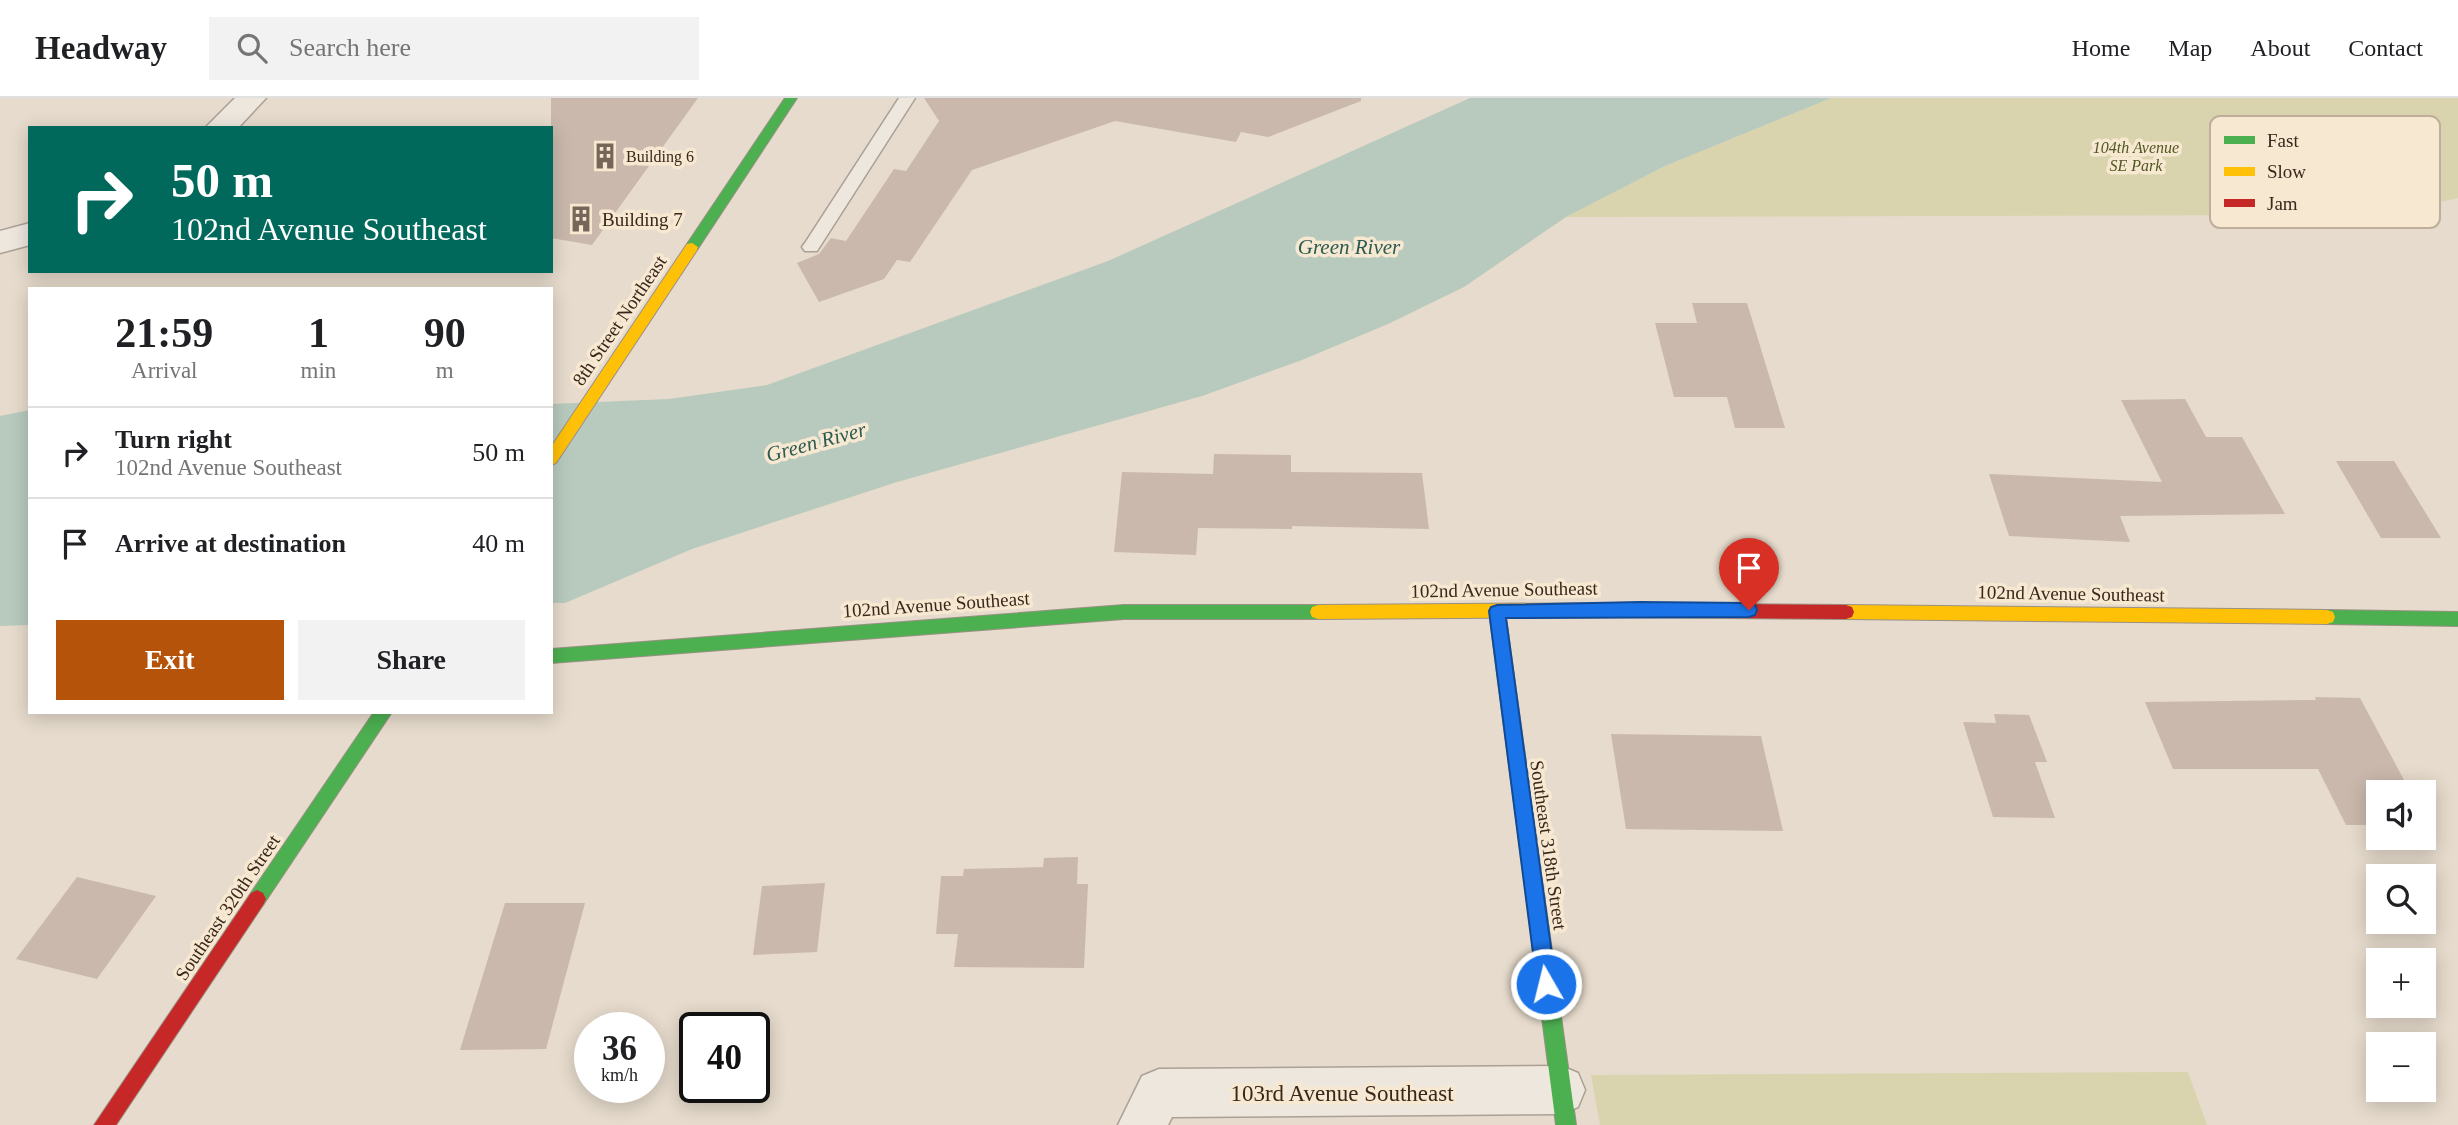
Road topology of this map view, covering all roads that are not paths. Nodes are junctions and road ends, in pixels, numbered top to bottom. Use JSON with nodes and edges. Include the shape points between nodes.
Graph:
{"nodes":[{"id":1,"x":791,"y":98,"type":"edge"},
{"id":2,"x":907,"y":98,"type":"edge"},
{"id":3,"x":28,"y":235,"type":"edge"},
{"id":4,"x":0,"y":242,"type":"edge"},
{"id":5,"x":811,"y":247,"type":"dead end"},
{"id":6,"x":553,"y":456,"type":"edge"},
{"id":7,"x":1497,"y":611,"type":"junction"},
{"id":8,"x":2458,"y":619,"type":"edge"},
{"id":9,"x":553,"y":656,"type":"edge"},
{"id":10,"x":383,"y":714,"type":"edge"},
{"id":11,"x":1563,"y":1107,"type":"edge"},
{"id":12,"x":104,"y":1125,"type":"edge"},
{"id":13,"x":1142,"y":1125,"type":"edge"}],
"edges":[{"from":1,"to":6,"type":"street","name":"8th Street Northeast"},
{"from":2,"to":5,"type":"lane"},
{"from":3,"to":4,"type":"street"},
{"from":7,"to":8,"type":"street","name":"102nd Avenue Southeast","via":[[1640,608]]},
{"from":7,"to":9,"type":"street","name":"102nd Avenue Southeast","via":[[1124,612]]},
{"from":7,"to":11,"type":"street","name":"Southeast 318th Street"},
{"from":10,"to":12,"type":"street","name":"Southeast 320th Street"},
{"from":11,"to":13,"type":"street","name":"103rd Avenue Southeast","via":[[1159,1093]]}]}
